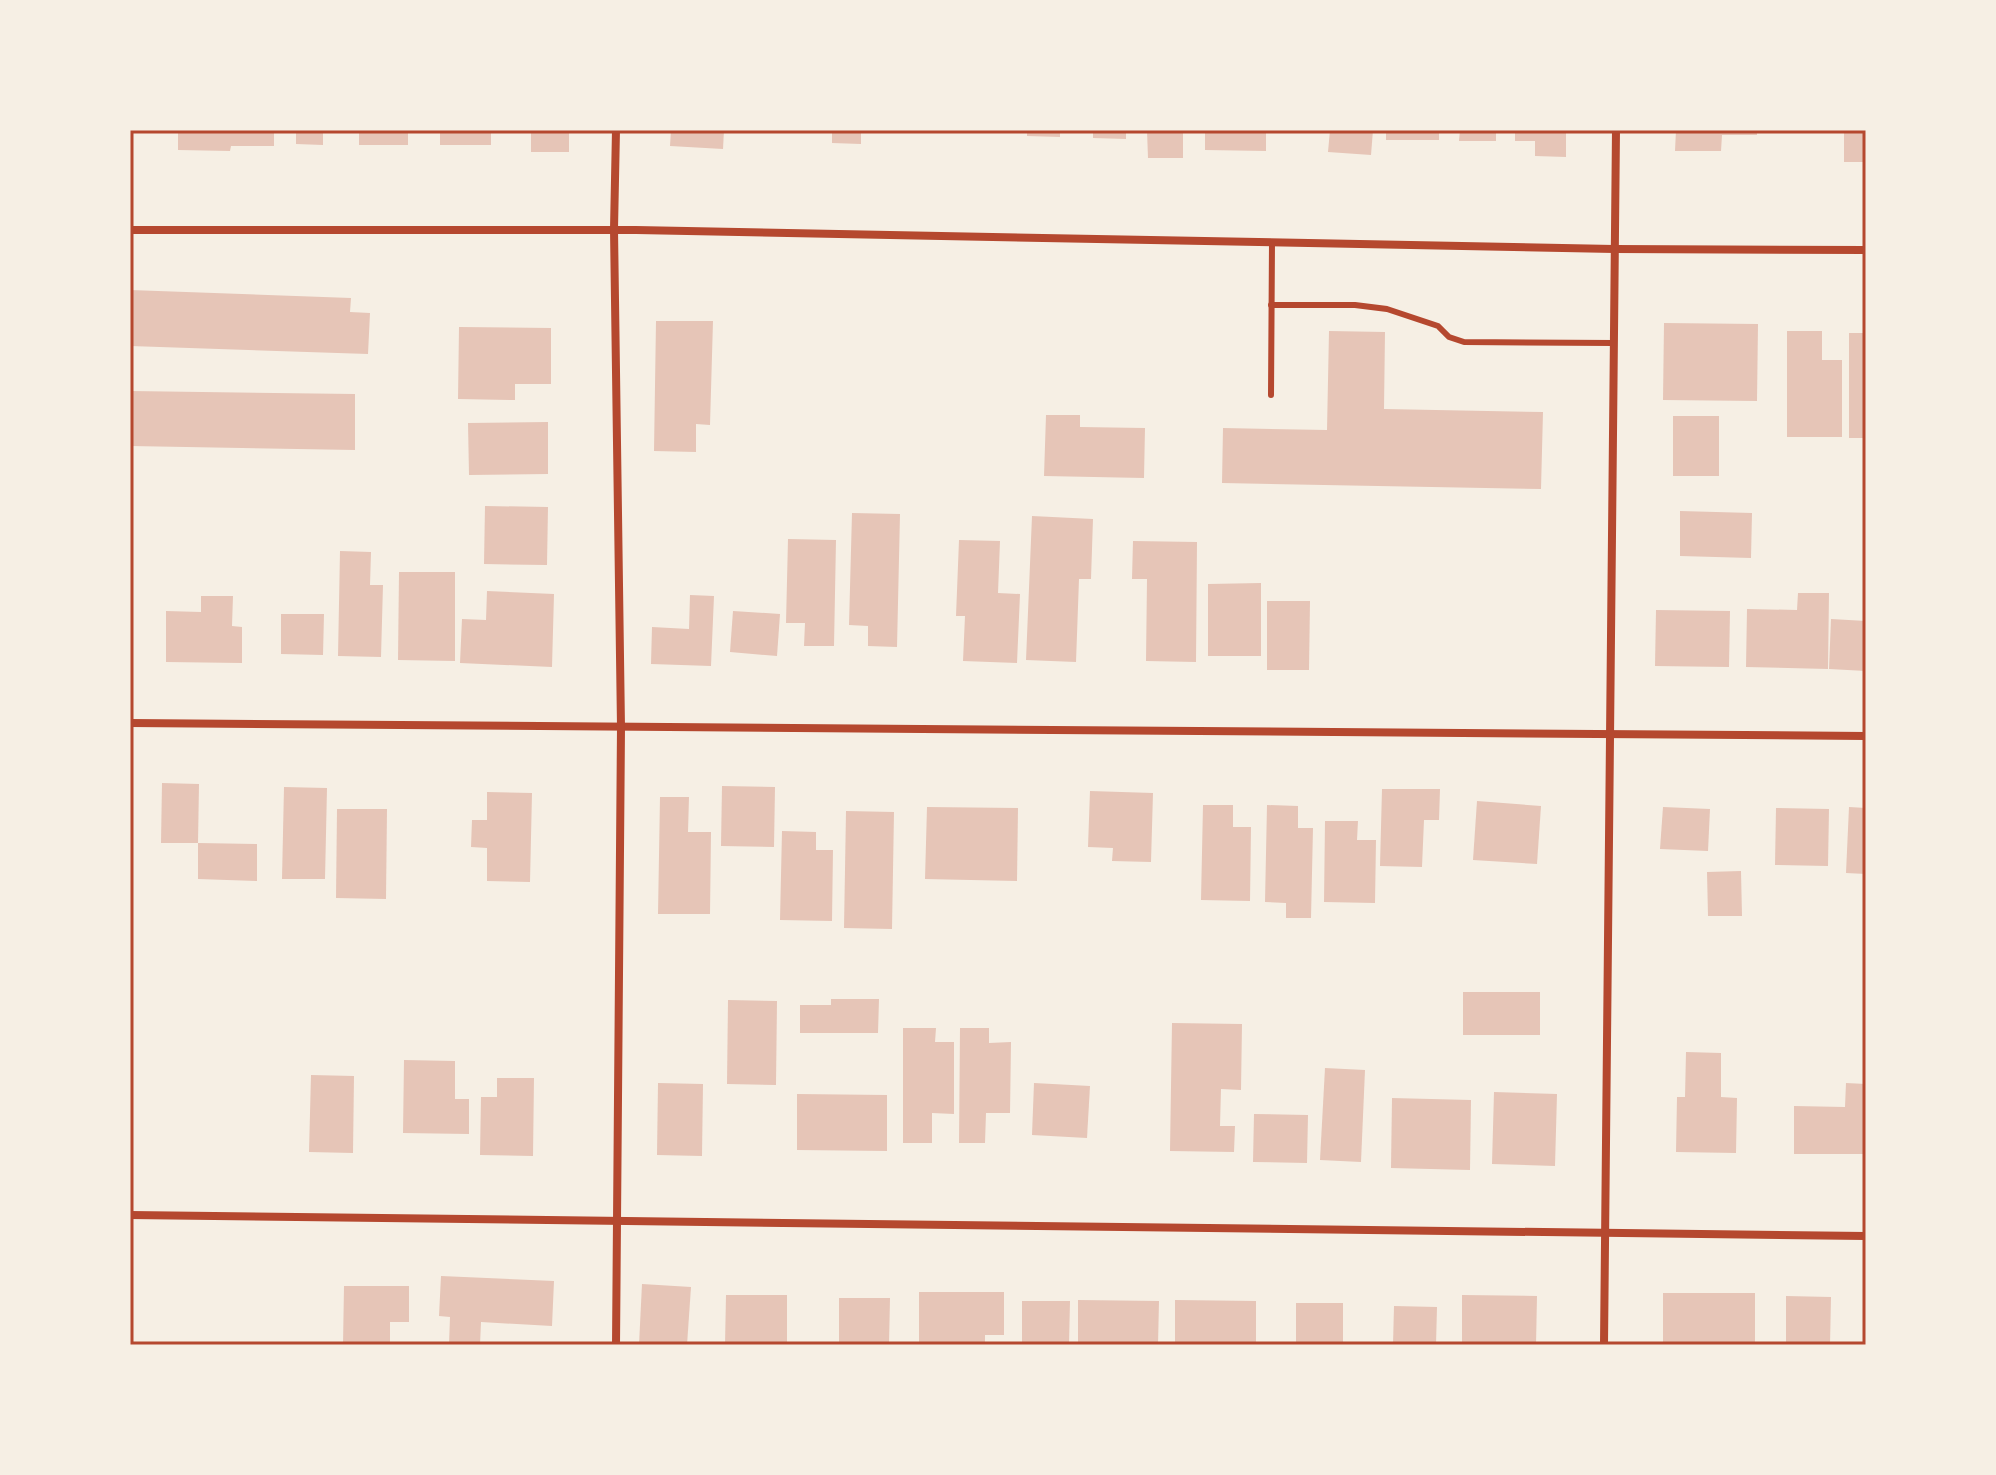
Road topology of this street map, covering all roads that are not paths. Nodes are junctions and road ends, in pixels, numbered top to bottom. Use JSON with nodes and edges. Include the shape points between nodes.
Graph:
{"nodes":[{"id":1,"x":616,"y":130,"type":"edge"},
{"id":2,"x":1616,"y":130,"type":"edge"},
{"id":3,"x":614,"y":229,"type":"junction"},
{"id":4,"x":130,"y":230,"type":"edge"},
{"id":5,"x":1272,"y":242,"type":"junction"},
{"id":6,"x":1614,"y":249,"type":"junction"},
{"id":7,"x":1866,"y":250,"type":"edge"},
{"id":8,"x":1271,"y":305,"type":"junction"},
{"id":9,"x":1614,"y":343,"type":"junction"},
{"id":10,"x":1271,"y":395,"type":"dead end"},
{"id":11,"x":130,"y":723,"type":"edge"},
{"id":12,"x":621,"y":727,"type":"junction"},
{"id":13,"x":1610,"y":734,"type":"junction"},
{"id":14,"x":1866,"y":736,"type":"edge"},
{"id":15,"x":130,"y":1215,"type":"edge"},
{"id":16,"x":617,"y":1221,"type":"junction"},
{"id":17,"x":1605,"y":1233,"type":"junction"},
{"id":18,"x":1866,"y":1236,"type":"edge"},
{"id":19,"x":616,"y":1345,"type":"edge"},
{"id":20,"x":1604,"y":1345,"type":"edge"}],
"edges":[{"from":1,"to":3,"type":"street"},
{"from":2,"to":6,"type":"street"},
{"from":3,"to":4,"type":"street"},
{"from":3,"to":5,"type":"street"},
{"from":3,"to":12,"type":"street"},
{"from":5,"to":6,"type":"street"},
{"from":5,"to":8,"type":"lane"},
{"from":6,"to":7,"type":"street"},
{"from":6,"to":9,"type":"street"},
{"from":8,"to":9,"type":"lane","via":[[1387,309],[1438,326],[1464,342]]},
{"from":8,"to":10,"type":"lane"},
{"from":9,"to":13,"type":"street"},
{"from":11,"to":12,"type":"street"},
{"from":12,"to":13,"type":"street"},
{"from":12,"to":16,"type":"street"},
{"from":13,"to":14,"type":"street"},
{"from":13,"to":17,"type":"street"},
{"from":15,"to":16,"type":"street"},
{"from":16,"to":17,"type":"street"},
{"from":16,"to":19,"type":"street"},
{"from":17,"to":18,"type":"street"},
{"from":17,"to":20,"type":"street"}]}
